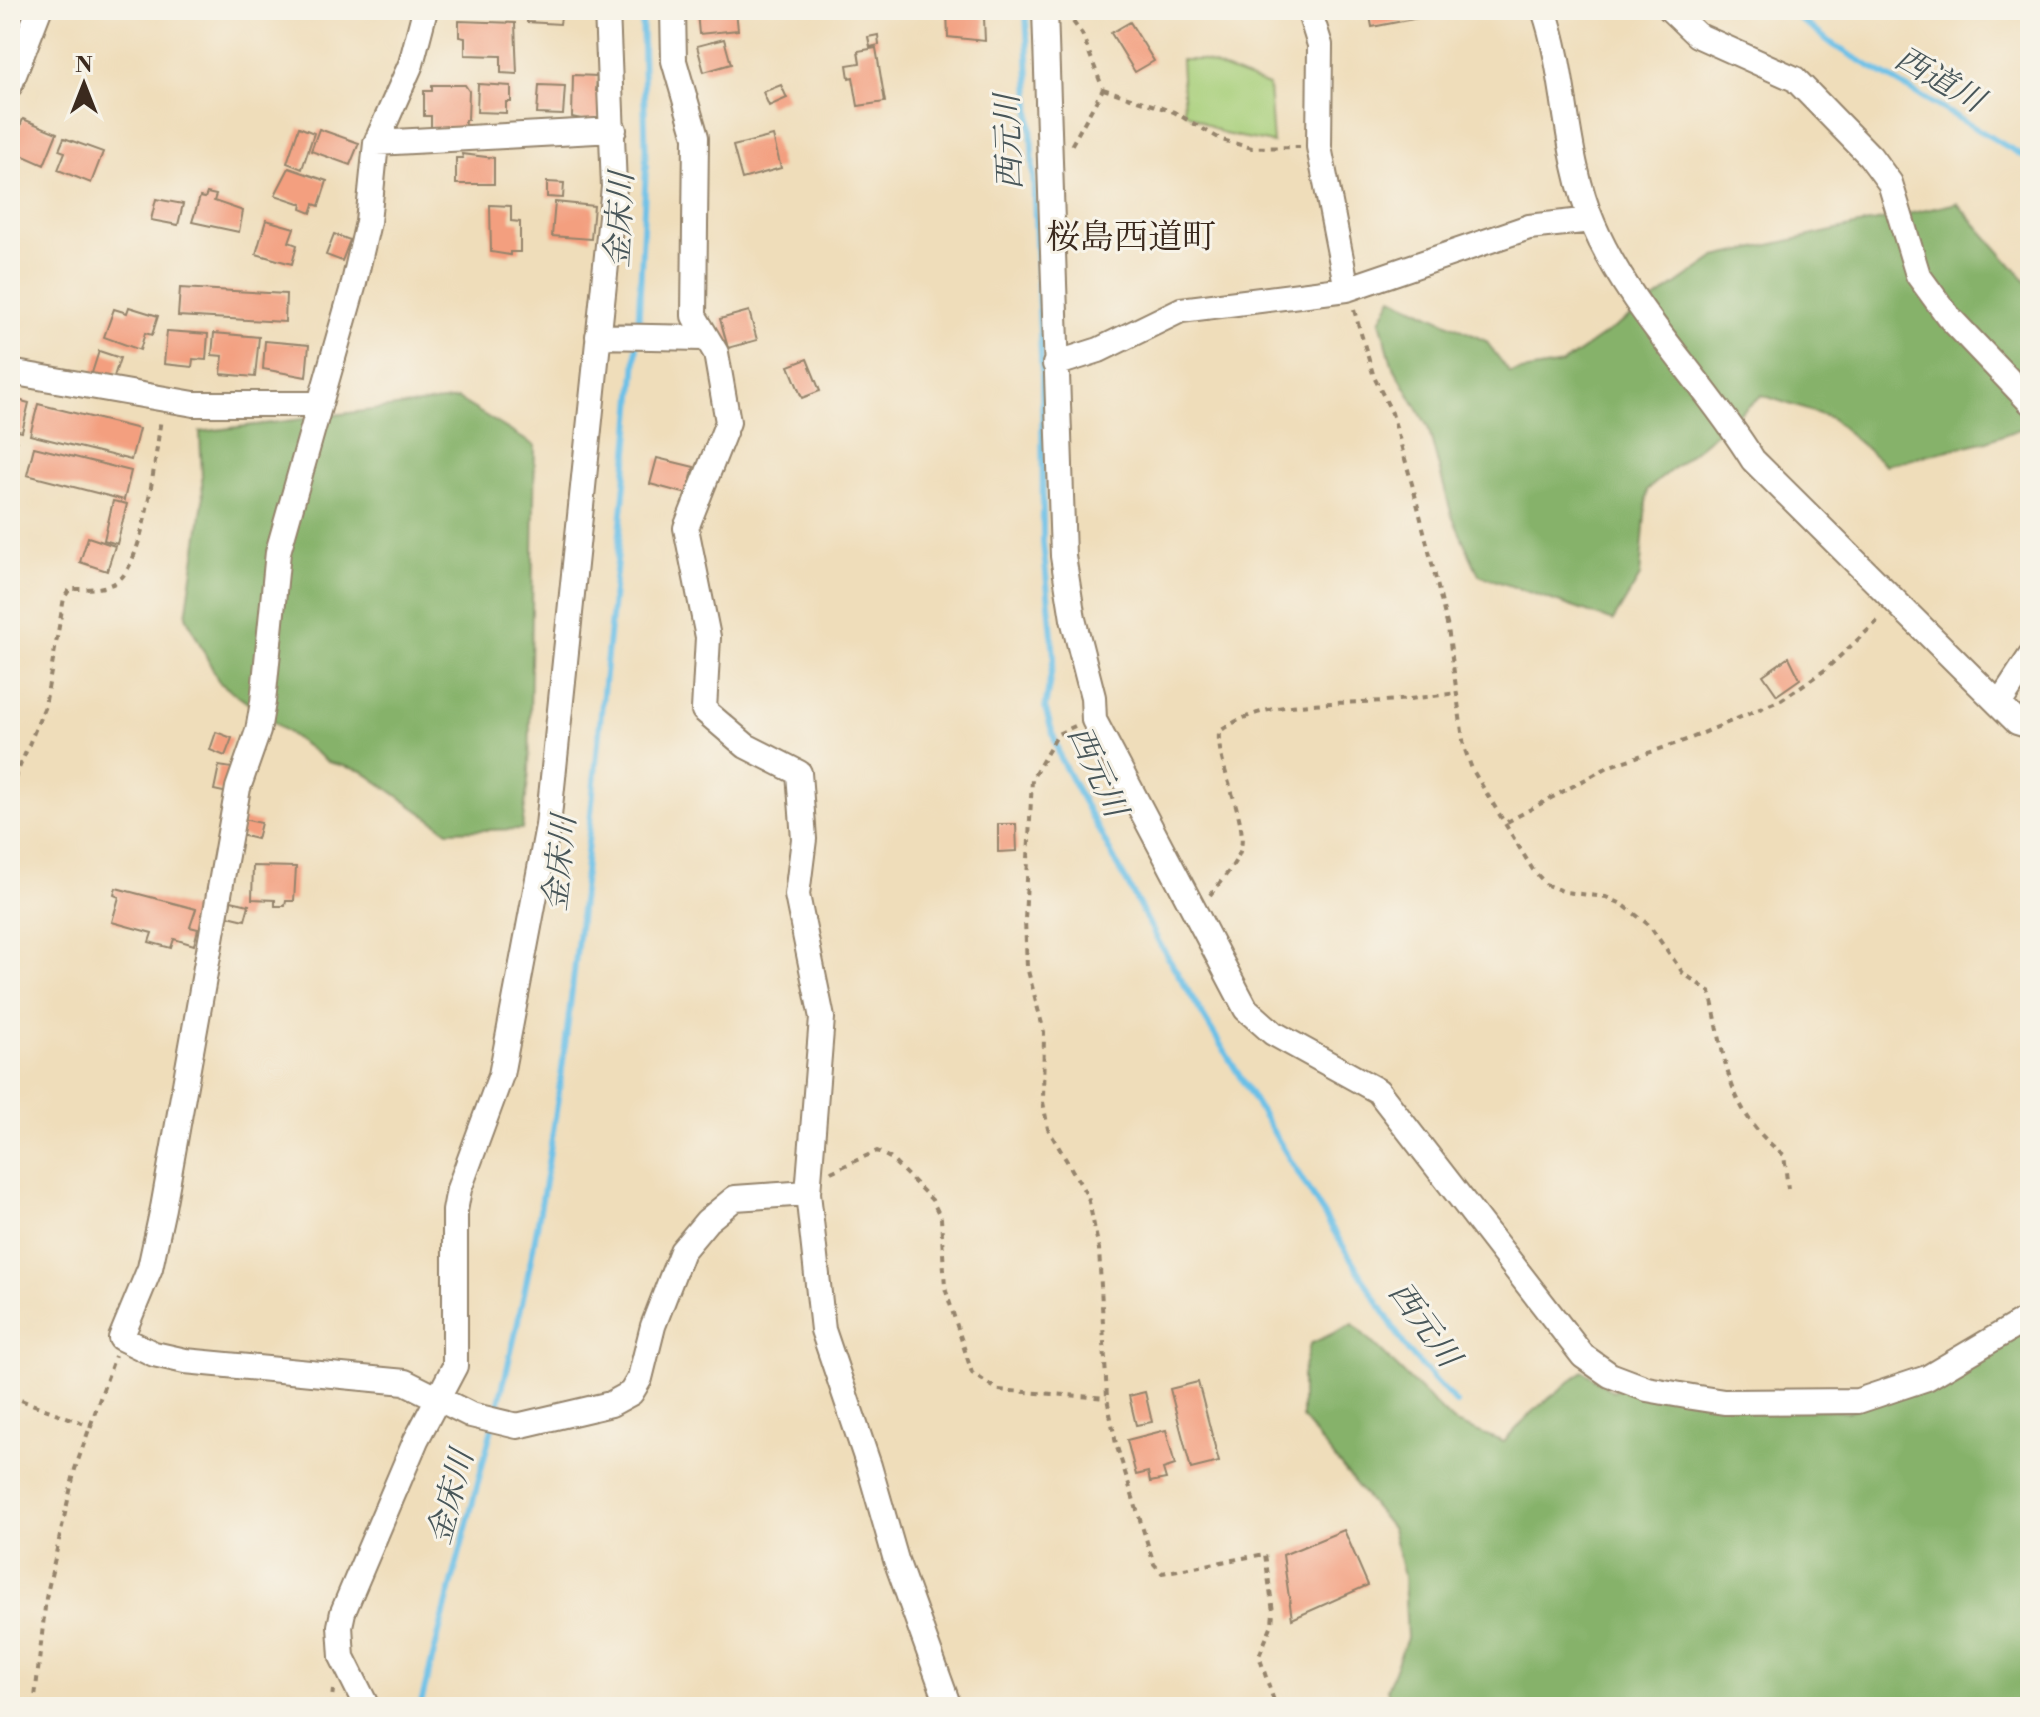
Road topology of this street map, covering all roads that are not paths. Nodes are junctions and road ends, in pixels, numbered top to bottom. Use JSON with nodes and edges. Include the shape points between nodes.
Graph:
{"nodes":[{"id":1,"x":39,"y":10,"type":"edge"},
{"id":2,"x":425,"y":10,"type":"edge"},
{"id":3,"x":607,"y":10,"type":"edge"},
{"id":4,"x":673,"y":10,"type":"edge"},
{"id":5,"x":1045,"y":10,"type":"edge"},
{"id":6,"x":1309,"y":10,"type":"edge"},
{"id":7,"x":1544,"y":10,"type":"edge"},
{"id":8,"x":1671,"y":10,"type":"edge"},
{"id":9,"x":10,"y":85,"type":"edge"},
{"id":10,"x":614,"y":130,"type":"junction"},
{"id":11,"x":376,"y":143,"type":"junction"},
{"id":12,"x":1591,"y":220,"type":"junction"},
{"id":13,"x":1347,"y":289,"type":"junction"},
{"id":14,"x":606,"y":336,"type":"junction"},
{"id":15,"x":704,"y":338,"type":"junction"},
{"id":16,"x":1055,"y":364,"type":"junction"},
{"id":17,"x":10,"y":372,"type":"edge"},
{"id":18,"x":2030,"y":402,"type":"edge"},
{"id":19,"x":319,"y":404,"type":"junction"},
{"id":20,"x":2030,"y":657,"type":"edge"},
{"id":21,"x":1999,"y":704,"type":"junction"},
{"id":22,"x":2030,"y":726,"type":"edge"},
{"id":23,"x":808,"y":1188,"type":"junction"},
{"id":24,"x":2030,"y":1317,"type":"edge"},
{"id":25,"x":438,"y":1399,"type":"junction"},
{"id":26,"x":367,"y":1707,"type":"edge"},
{"id":27,"x":949,"y":1707,"type":"edge"}],
"edges":[{"from":1,"to":9,"type":"street"},
{"from":2,"to":11,"type":"street","via":[[411,64]]},
{"from":3,"to":10,"type":"street"},
{"from":4,"to":15,"type":"street","via":[[674,61],[696,137],[691,298]]},
{"from":5,"to":16,"type":"street"},
{"from":6,"to":13,"type":"street","via":[[1320,45],[1319,147]]},
{"from":7,"to":12,"type":"street"},
{"from":8,"to":18,"type":"street","via":[[1697,35],[1795,79],[1870,156],[1890,183],[1918,275],[1948,316]]},
{"from":10,"to":11,"type":"street"},
{"from":10,"to":14,"type":"street"},
{"from":11,"to":19,"type":"street","via":[[368,222]]},
{"from":12,"to":13,"type":"street","via":[[1529,227]]},
{"from":12,"to":21,"type":"street","via":[[1618,277],[1723,411],[1753,460]]},
{"from":13,"to":16,"type":"street","via":[[1181,310],[1099,350]]},
{"from":14,"to":15,"type":"street"},
{"from":14,"to":25,"type":"street","via":[[548,826],[501,1075],[459,1189],[456,1352],[451,1377]]},
{"from":15,"to":23,"type":"street","via":[[719,363],[728,422],[686,528],[708,637],[704,710],[746,746],[799,773],[804,839],[797,895],[822,1018]]},
{"from":16,"to":24,"type":"street","via":[[1063,556],[1094,720],[1195,915],[1246,1009],[1273,1033],[1378,1091],[1583,1356],[1610,1375],[1647,1389],[1724,1402],[1858,1401],[1927,1378]]},
{"from":17,"to":19,"type":"street","via":[[164,400]]},
{"from":19,"to":25,"type":"street","via":[[278,552],[258,731],[238,788],[163,1208],[150,1268],[121,1338],[185,1361],[405,1382]]},
{"from":20,"to":21,"type":"street"},
{"from":21,"to":22,"type":"street","via":[[2017,722]]},
{"from":23,"to":25,"type":"street","via":[[735,1198],[707,1221],[682,1251],[631,1393],[611,1404],[517,1426],[471,1415]]},
{"from":23,"to":27,"type":"street","via":[[823,1330]]},
{"from":25,"to":26,"type":"street","via":[[343,1612],[342,1657]]}]}
